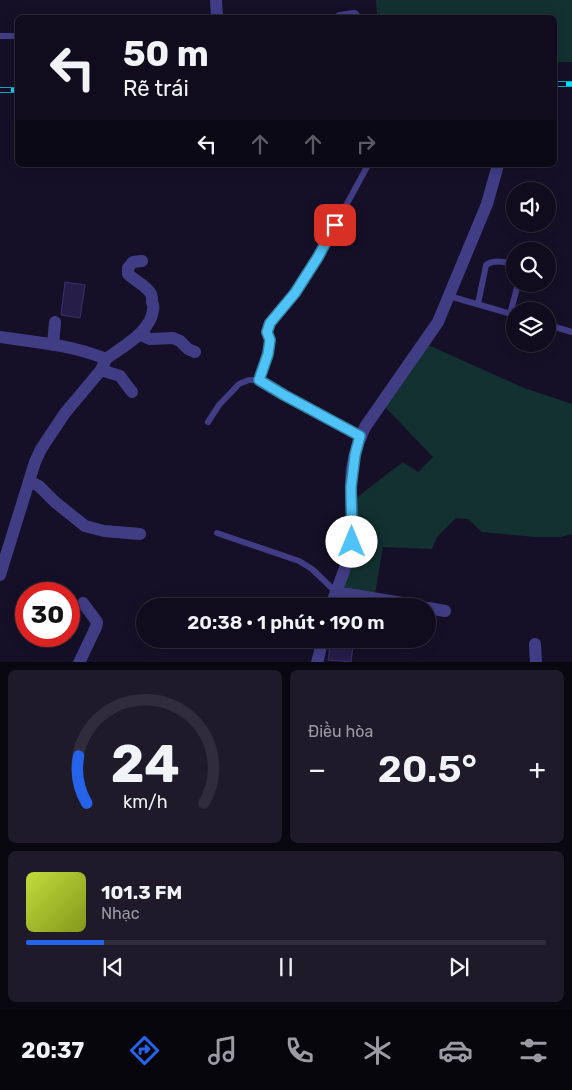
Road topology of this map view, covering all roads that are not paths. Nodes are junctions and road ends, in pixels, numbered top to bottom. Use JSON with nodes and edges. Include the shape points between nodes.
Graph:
{"nodes":[{"id":1,"x":216,"y":0,"type":"edge"},
{"id":2,"x":217,"y":15,"type":"edge"},
{"id":3,"x":0,"y":36,"type":"edge"},
{"id":4,"x":15,"y":36,"type":"edge"},
{"id":5,"x":367,"y":167,"type":"edge"},
{"id":6,"x":497,"y":167,"type":"edge"},
{"id":7,"x":142,"y":261,"type":"dead end"},
{"id":8,"x":506,"y":263,"type":"edge"},
{"id":9,"x":449,"y":296,"type":"junction"},
{"id":10,"x":478,"y":304,"type":"junction"},
{"id":11,"x":506,"y":313,"type":"edge"},
{"id":12,"x":56,"y":322,"type":"dead end"},
{"id":13,"x":556,"y":327,"type":"edge"},
{"id":14,"x":572,"y":332,"type":"edge"},
{"id":15,"x":139,"y":334,"type":"junction"},
{"id":16,"x":0,"y":337,"type":"edge"},
{"id":17,"x":53,"y":345,"type":"junction"},
{"id":18,"x":195,"y":352,"type":"dead end"},
{"id":19,"x":104,"y":365,"type":"junction"},
{"id":20,"x":259,"y":380,"type":"junction"},
{"id":21,"x":132,"y":392,"type":"dead end"},
{"id":22,"x":208,"y":422,"type":"dead end"},
{"id":23,"x":360,"y":436,"type":"junction"},
{"id":24,"x":29,"y":481,"type":"junction"},
{"id":25,"x":140,"y":534,"type":"dead end"},
{"id":26,"x":217,"y":534,"type":"dead end"},
{"id":27,"x":0,"y":576,"type":"edge"},
{"id":28,"x":336,"y":592,"type":"junction"},
{"id":29,"x":334,"y":598,"type":"edge"},
{"id":30,"x":372,"y":598,"type":"edge"},
{"id":31,"x":84,"y":603,"type":"dead end"},
{"id":32,"x":436,"y":609,"type":"edge"},
{"id":33,"x":445,"y":610,"type":"dead end"},
{"id":34,"x":535,"y":644,"type":"dead end"},
{"id":35,"x":321,"y":648,"type":"edge"},
{"id":36,"x":79,"y":662,"type":"edge"},
{"id":37,"x":317,"y":662,"type":"edge"},
{"id":38,"x":536,"y":662,"type":"edge"}],
"edges":[{"from":1,"to":2,"type":"street"},
{"from":3,"to":4,"type":"lane"},
{"from":5,"to":20,"type":"lane","via":[[318,257],[295,293],[270,323],[268,354]]},
{"from":6,"to":9,"type":"street","via":[[487,204]]},
{"from":7,"to":15,"type":"street","via":[[133,262],[128,268],[128,274],[151,295],[153,310]]},
{"from":8,"to":10,"type":"lane","via":[[495,261],[486,266]]},
{"from":9,"to":10,"type":"lane"},
{"from":9,"to":23,"type":"street","via":[[438,322]]},
{"from":10,"to":11,"type":"lane"},
{"from":12,"to":17,"type":"street"},
{"from":13,"to":14,"type":"lane"},
{"from":15,"to":18,"type":"street","via":[[150,339],[173,338]]},
{"from":15,"to":19,"type":"street"},
{"from":16,"to":17,"type":"street"},
{"from":17,"to":19,"type":"street","via":[[92,353]]},
{"from":19,"to":21,"type":"street","via":[[120,376]]},
{"from":19,"to":24,"type":"street","via":[[41,449]]},
{"from":20,"to":22,"type":"lane","via":[[239,384]]},
{"from":20,"to":23,"type":"lane"},
{"from":23,"to":28,"type":"street","via":[[351,487],[352,542],[348,564]]},
{"from":24,"to":25,"type":"street","via":[[85,526]]},
{"from":24,"to":27,"type":"street"},
{"from":26,"to":28,"type":"lane","via":[[299,561]]},
{"from":28,"to":29,"type":"street"},
{"from":28,"to":30,"type":"street"},
{"from":31,"to":36,"type":"street","via":[[97,622]]},
{"from":32,"to":33,"type":"street"},
{"from":34,"to":38,"type":"street"},
{"from":35,"to":37,"type":"street"}]}
